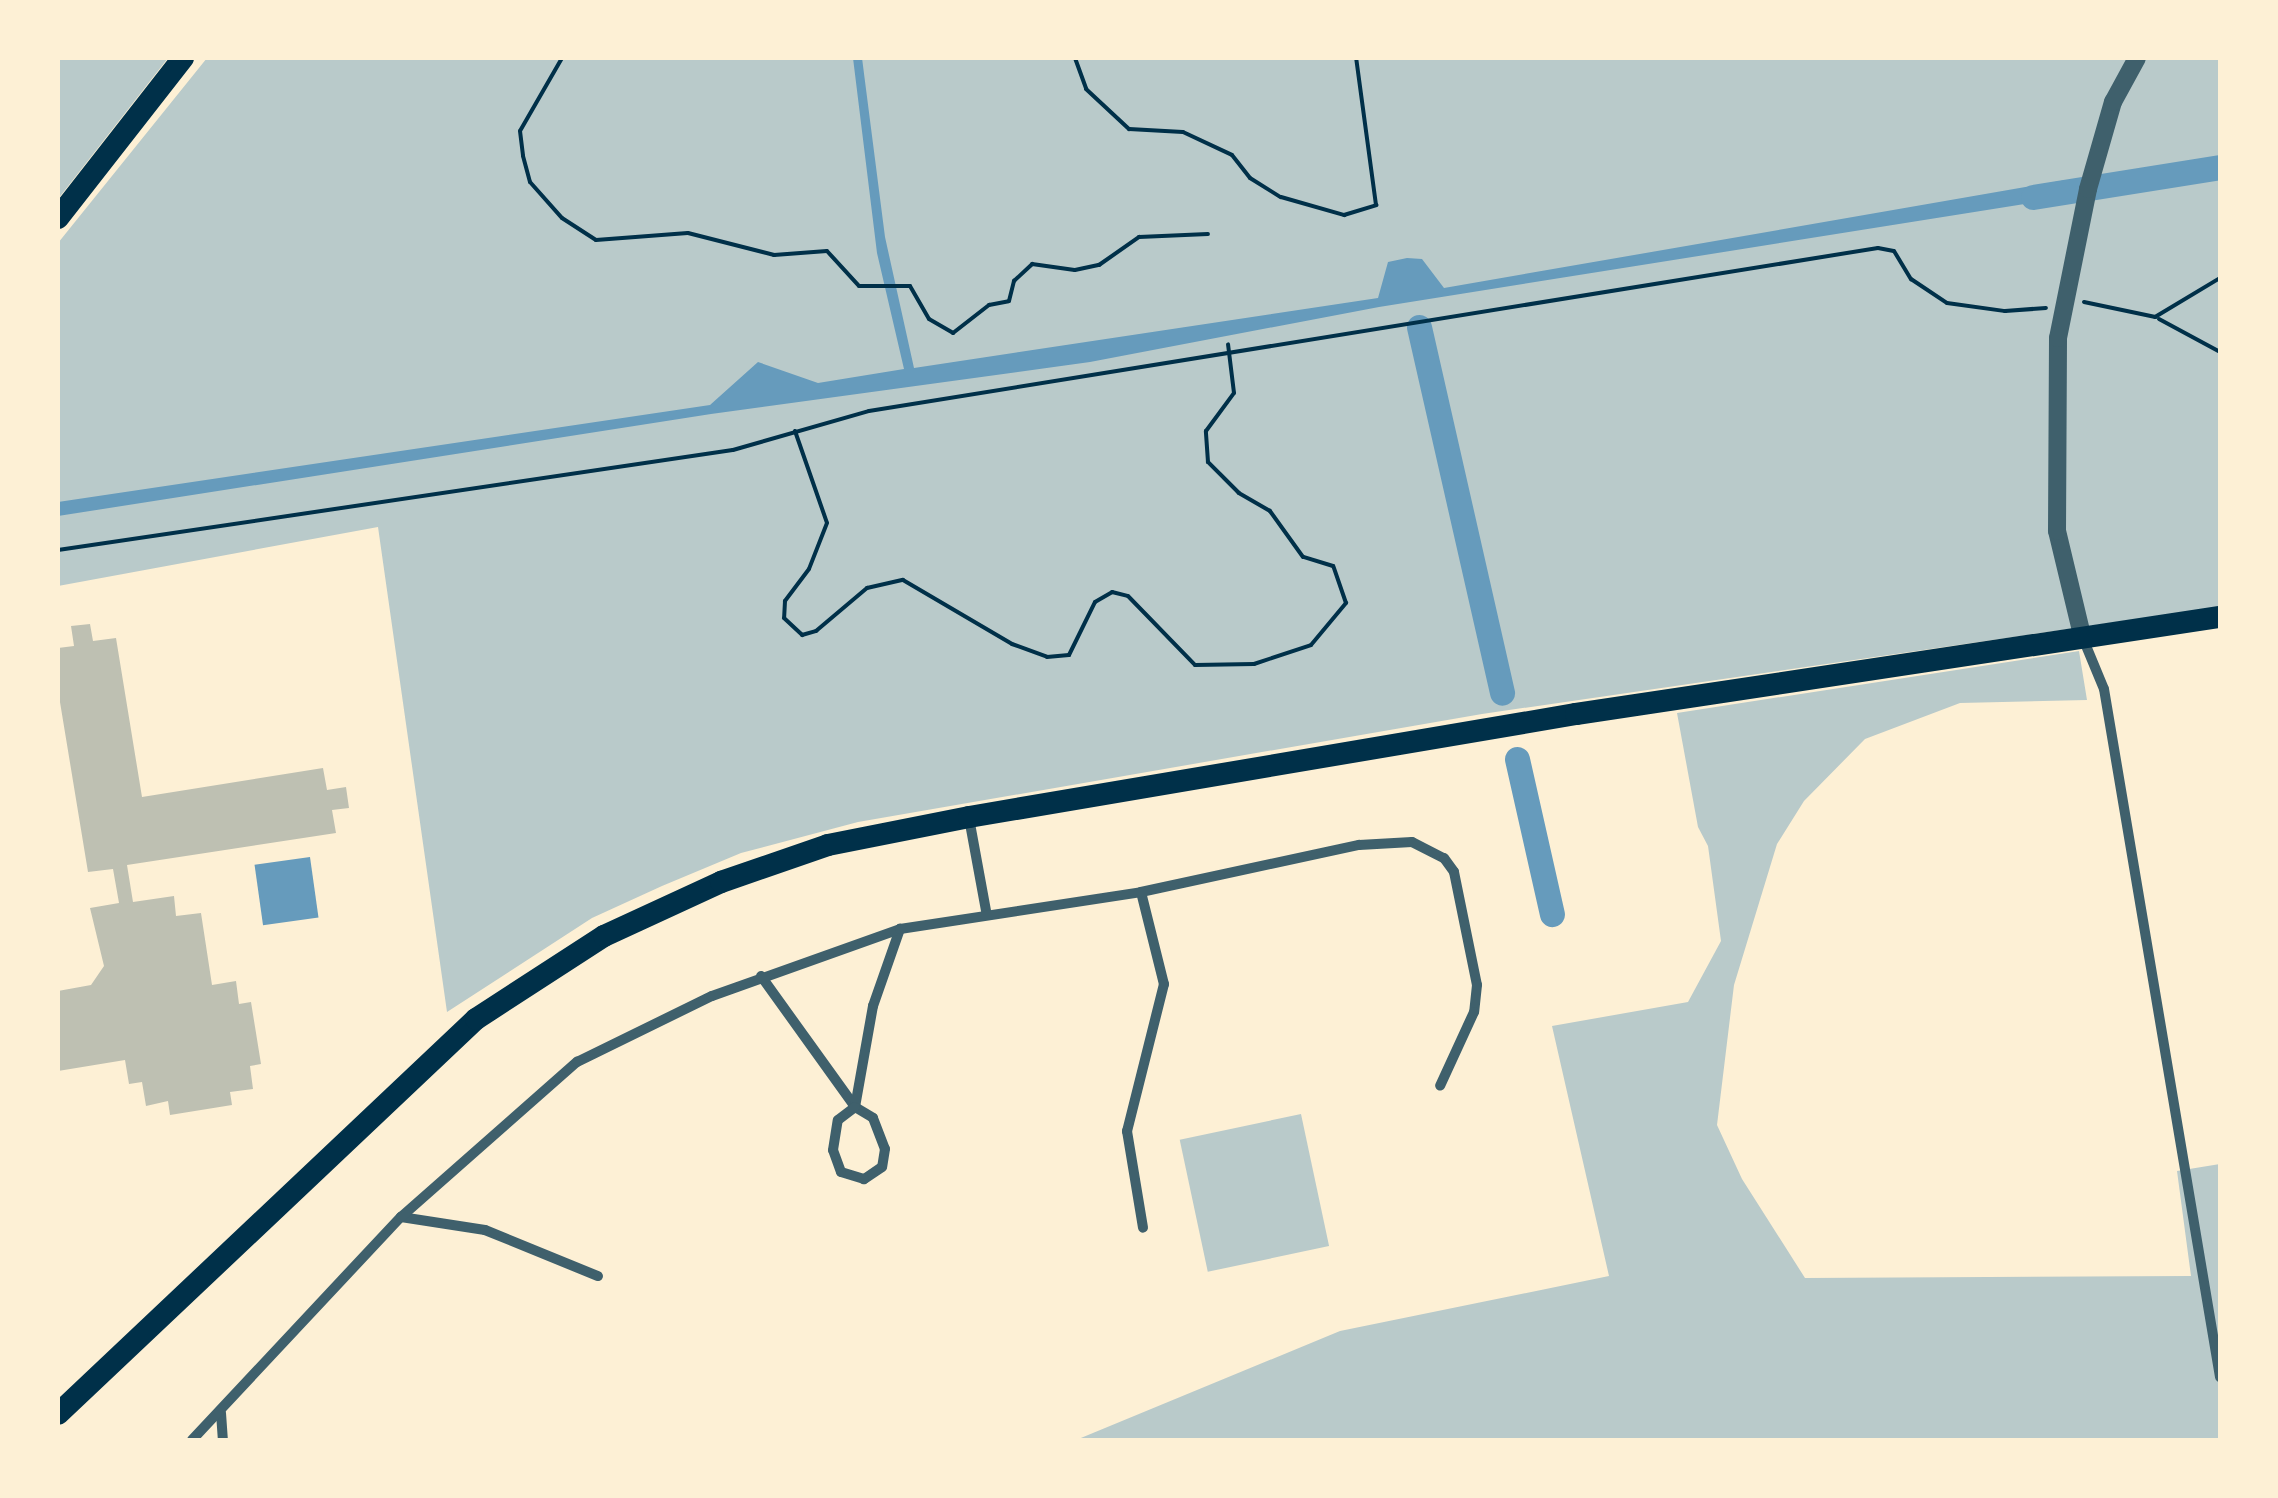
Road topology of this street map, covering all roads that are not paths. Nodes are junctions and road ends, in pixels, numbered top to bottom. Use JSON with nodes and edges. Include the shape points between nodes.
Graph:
{"nodes":[{"id":1,"x":184,"y":58,"type":"edge"},
{"id":2,"x":2137,"y":58,"type":"edge"},
{"id":3,"x":58,"y":218,"type":"edge"},
{"id":4,"x":2220,"y":617,"type":"edge"},
{"id":5,"x":2082,"y":635,"type":"junction"},
{"id":6,"x":969,"y":817,"type":"junction"},
{"id":7,"x":1140,"y":892,"type":"junction"},
{"id":8,"x":986,"y":911,"type":"junction"},
{"id":9,"x":900,"y":929,"type":"junction"},
{"id":10,"x":761,"y":976,"type":"junction"},
{"id":11,"x":1440,"y":1086,"type":"dead end"},
{"id":12,"x":855,"y":1106,"type":"junction"},
{"id":13,"x":400,"y":1216,"type":"junction"},
{"id":14,"x":1143,"y":1228,"type":"dead end"},
{"id":15,"x":598,"y":1276,"type":"dead end"},
{"id":16,"x":2220,"y":1377,"type":"edge"},
{"id":17,"x":58,"y":1414,"type":"edge"},
{"id":18,"x":222,"y":1414,"type":"junction"},
{"id":19,"x":192,"y":1440,"type":"edge"},
{"id":20,"x":223,"y":1440,"type":"edge"}],
"edges":[{"from":1,"to":3,"type":"main road"},
{"from":2,"to":5,"type":"street","via":[[2110,113],[2062,307],[2056,532]]},
{"from":4,"to":5,"type":"main road"},
{"from":5,"to":6,"type":"main road"},
{"from":5,"to":16,"type":"street","via":[[2104,689]]},
{"from":6,"to":8,"type":"street"},
{"from":6,"to":17,"type":"main road","via":[[828,845],[720,882],[616,930],[508,995],[446,1044]]},
{"from":7,"to":8,"type":"street"},
{"from":7,"to":11,"type":"street","via":[[1392,839],[1444,858],[1461,894],[1477,994]]},
{"from":7,"to":14,"type":"street","via":[[1164,984],[1126,1131]]},
{"from":8,"to":9,"type":"street"},
{"from":9,"to":10,"type":"street"},
{"from":9,"to":12,"type":"street","via":[[873,1006]]},
{"from":10,"to":12,"type":"street"},
{"from":10,"to":13,"type":"street","via":[[665,1015],[576,1062]]},
{"from":12,"to":12,"type":"street","via":[[838,1120],[833,1150],[841,1172],[864,1180],[882,1166],[885,1149],[873,1118]]},
{"from":13,"to":15,"type":"street","via":[[485,1230]]},
{"from":13,"to":18,"type":"street","via":[[310,1308]]},
{"from":18,"to":19,"type":"street"},
{"from":18,"to":20,"type":"street"}]}
